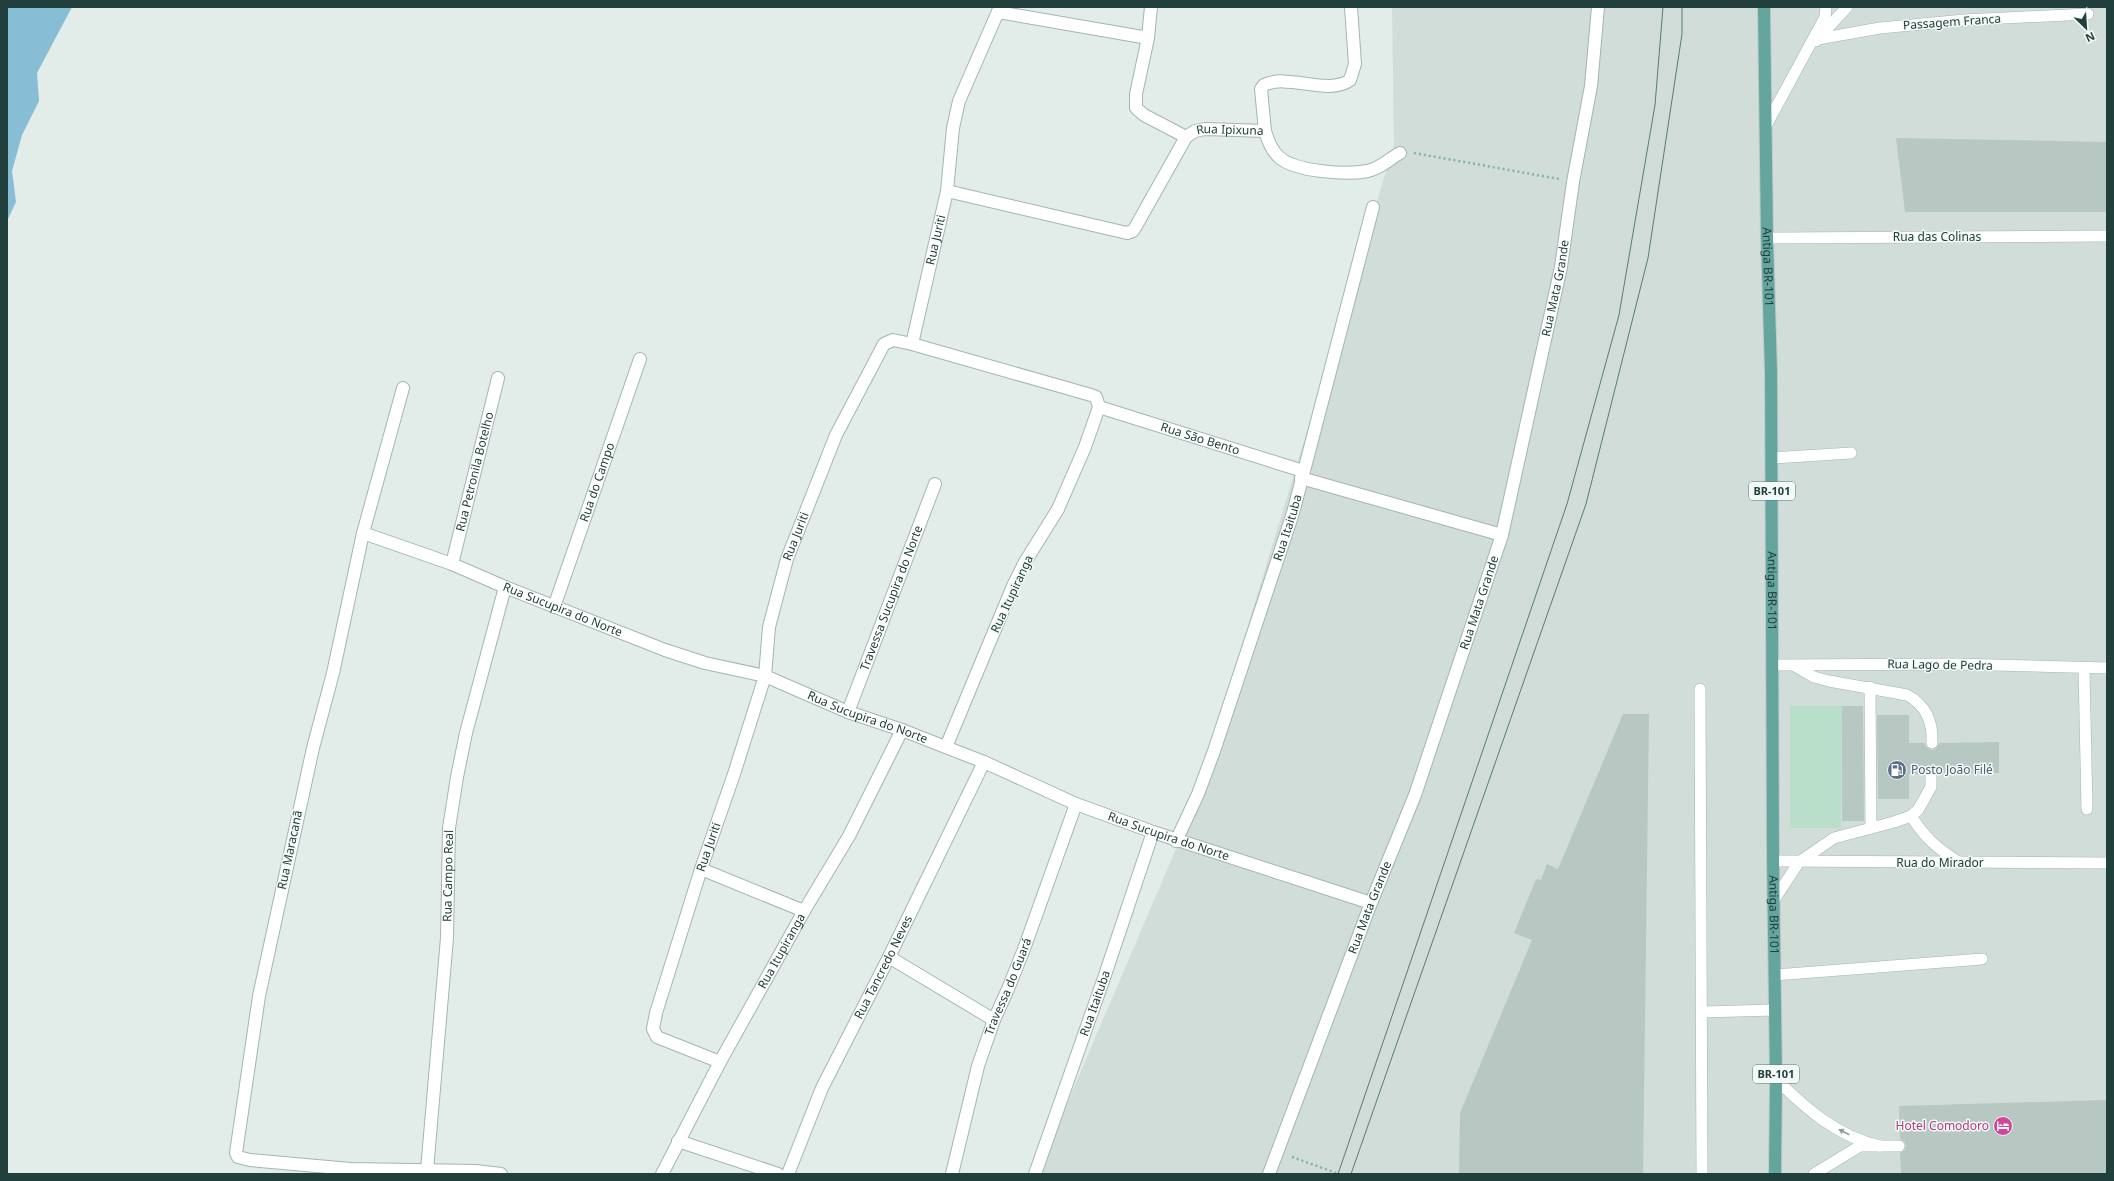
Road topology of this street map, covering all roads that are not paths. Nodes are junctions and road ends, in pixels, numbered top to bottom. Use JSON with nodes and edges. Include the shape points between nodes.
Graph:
{"nodes":[{"id":1,"x":1151,"y":7,"type":"edge"},
{"id":2,"x":1351,"y":7,"type":"edge"},
{"id":3,"x":1598,"y":7,"type":"edge"},
{"id":4,"x":1764,"y":7,"type":"edge"},
{"id":5,"x":1826,"y":7,"type":"edge"},
{"id":6,"x":1846,"y":7,"type":"edge"},
{"id":7,"x":999,"y":10,"type":"edge"},
{"id":8,"x":2088,"y":14,"type":"dead end"},
{"id":9,"x":1148,"y":38,"type":"junction"},
{"id":10,"x":1818,"y":39,"type":"junction"},
{"id":11,"x":1806,"y":52,"type":"junction"},
{"id":12,"x":1767,"y":124,"type":"junction"},
{"id":13,"x":1265,"y":131,"type":"junction"},
{"id":14,"x":1186,"y":137,"type":"junction"},
{"id":15,"x":1400,"y":152,"type":"road end"},
{"id":16,"x":947,"y":191,"type":"junction"},
{"id":17,"x":1373,"y":207,"type":"dead end"},
{"id":18,"x":2107,"y":236,"type":"edge"},
{"id":19,"x":1767,"y":238,"type":"junction"},
{"id":20,"x":912,"y":344,"type":"junction"},
{"id":21,"x":640,"y":359,"type":"dead end"},
{"id":22,"x":498,"y":378,"type":"dead end"},
{"id":23,"x":403,"y":388,"type":"dead end"},
{"id":24,"x":1099,"y":407,"type":"junction"},
{"id":25,"x":1851,"y":453,"type":"dead end"},
{"id":26,"x":1772,"y":458,"type":"junction"},
{"id":27,"x":1302,"y":475,"type":"junction"},
{"id":28,"x":935,"y":484,"type":"dead end"},
{"id":29,"x":364,"y":533,"type":"junction"},
{"id":30,"x":1502,"y":534,"type":"junction"},
{"id":31,"x":452,"y":564,"type":"junction"},
{"id":32,"x":504,"y":587,"type":"junction"},
{"id":33,"x":554,"y":606,"type":"junction"},
{"id":34,"x":1774,"y":665,"type":"junction"},
{"id":35,"x":1792,"y":665,"type":"junction"},
{"id":36,"x":2107,"y":668,"type":"edge"},
{"id":37,"x":2084,"y":669,"type":"junction"},
{"id":38,"x":765,"y":676,"type":"junction"},
{"id":39,"x":1870,"y":687,"type":"junction"},
{"id":40,"x":1700,"y":689,"type":"dead end"},
{"id":41,"x":848,"y":712,"type":"junction"},
{"id":42,"x":902,"y":730,"type":"junction"},
{"id":43,"x":1932,"y":743,"type":"dead end"},
{"id":44,"x":946,"y":747,"type":"junction"},
{"id":45,"x":984,"y":762,"type":"junction"},
{"id":46,"x":1931,"y":774,"type":"dead end"},
{"id":47,"x":1076,"y":804,"type":"junction"},
{"id":48,"x":2086,"y":809,"type":"dead end"},
{"id":49,"x":1911,"y":816,"type":"junction"},
{"id":50,"x":1871,"y":828,"type":"junction"},
{"id":51,"x":1153,"y":832,"type":"junction"},
{"id":52,"x":1176,"y":841,"type":"junction"},
{"id":53,"x":1773,"y":861,"type":"junction"},
{"id":54,"x":1799,"y":862,"type":"junction"},
{"id":55,"x":1961,"y":863,"type":"junction"},
{"id":56,"x":2107,"y":863,"type":"edge"},
{"id":57,"x":701,"y":868,"type":"junction"},
{"id":58,"x":1774,"y":900,"type":"junction"},
{"id":59,"x":1371,"y":903,"type":"junction"},
{"id":60,"x":804,"y":911,"type":"junction"},
{"id":61,"x":889,"y":957,"type":"junction"},
{"id":62,"x":1982,"y":959,"type":"dead end"},
{"id":63,"x":1775,"y":975,"type":"junction"},
{"id":64,"x":1775,"y":1010,"type":"junction"},
{"id":65,"x":1702,"y":1012,"type":"junction"},
{"id":66,"x":994,"y":1020,"type":"junction"},
{"id":67,"x":720,"y":1062,"type":"junction"},
{"id":68,"x":1776,"y":1079,"type":"junction"},
{"id":69,"x":678,"y":1141,"type":"junction"},
{"id":70,"x":1880,"y":1146,"type":"junction"},
{"id":71,"x":1899,"y":1146,"type":"dead end"},
{"id":72,"x":427,"y":1170,"type":"junction"},
{"id":73,"x":350,"y":1172,"type":"edge"},
{"id":74,"x":501,"y":1174,"type":"edge"},
{"id":75,"x":662,"y":1174,"type":"edge"},
{"id":76,"x":778,"y":1174,"type":"edge"},
{"id":77,"x":788,"y":1174,"type":"edge"},
{"id":78,"x":952,"y":1174,"type":"edge"},
{"id":79,"x":1035,"y":1174,"type":"edge"},
{"id":80,"x":1269,"y":1174,"type":"edge"},
{"id":81,"x":1702,"y":1174,"type":"edge"},
{"id":82,"x":1775,"y":1174,"type":"edge"},
{"id":83,"x":1814,"y":1174,"type":"edge"}],
"edges":[{"from":1,"to":9,"type":"street"},
{"from":2,"to":13,"type":"street","via":[[1355,64],[1350,80],[1338,86],[1267,83],[1261,89]]},
{"from":3,"to":30,"type":"street","name":"Rua Mata Grande","via":[[1591,86],[1560,267]]},
{"from":4,"to":12,"type":"main road","name":"Antiga BR-101","number":"BR-101"},
{"from":5,"to":11,"type":"lane","via":[[1825,18]]},
{"from":6,"to":10,"type":"lane"},
{"from":7,"to":9,"type":"street"},
{"from":7,"to":16,"type":"street","name":"Rua Juriti","via":[[959,101],[953,128]]},
{"from":8,"to":10,"type":"lane","name":"Passagem Franca","via":[[1964,20],[1880,28]]},
{"from":9,"to":14,"type":"street","via":[[1135,105],[1139,111]]},
{"from":10,"to":11,"type":"lane"},
{"from":11,"to":12,"type":"lane"},
{"from":12,"to":19,"type":"main road","name":"Antiga BR-101","number":"BR-101"},
{"from":13,"to":14,"type":"street","name":"Rua Ipixuna","via":[[1205,129],[1195,131]]},
{"from":13,"to":15,"type":"street","name":"Rua Ipixuna","via":[[1271,148],[1279,157],[1303,168],[1325,171],[1369,170],[1386,163]]},
{"from":14,"to":16,"type":"street","name":"Rua Ipixuna","via":[[1133,231],[1126,233]]},
{"from":16,"to":20,"type":"street","name":"Rua Juriti"},
{"from":17,"to":27,"type":"street","name":"Rua Itaituba"},
{"from":18,"to":19,"type":"lane","name":"Rua das Colinas"},
{"from":19,"to":26,"type":"main road","name":"Antiga BR-101","number":"BR-101"},
{"from":20,"to":24,"type":"street","via":[[1091,395],[1096,397]]},
{"from":20,"to":38,"type":"street","name":"Rua Juriti","via":[[893,340],[884,344],[836,435],[778,587],[769,627]]},
{"from":21,"to":33,"type":"street","name":"Rua do Campo"},
{"from":22,"to":31,"type":"street","name":"Rua Petronila Botelho"},
{"from":23,"to":29,"type":"street"},
{"from":24,"to":27,"type":"street","name":"Rua São Bento"},
{"from":24,"to":44,"type":"street","name":"Rua Itupiranga","via":[[1058,509],[1013,586]]},
{"from":25,"to":26,"type":"lane"},
{"from":26,"to":34,"type":"main road","name":"Antiga BR-101","number":"BR-101"},
{"from":27,"to":30,"type":"street","name":"Rua São Bento"},
{"from":27,"to":52,"type":"street","name":"Rua Itaituba","via":[[1278,562],[1214,751]]},
{"from":28,"to":41,"type":"street","name":"Travessa Sucupira do Norte"},
{"from":29,"to":31,"type":"street","name":"Rua Sucupira do Norte"},
{"from":29,"to":73,"type":"street","name":"Rua Maracanã","via":[[333,673],[313,748],[259,996],[236,1151],[238,1157],[250,1160]]},
{"from":30,"to":59,"type":"street","name":"Rua Mata Grande","via":[[1415,795]]},
{"from":31,"to":32,"type":"street","name":"Rua Sucupira do Norte"},
{"from":32,"to":33,"type":"street","name":"Rua Sucupira do Norte"},
{"from":32,"to":72,"type":"street","name":"Rua Campo Real","via":[[466,733],[449,828],[447,938]]},
{"from":33,"to":38,"type":"street","name":"Rua Sucupira do Norte","via":[[705,663]]},
{"from":34,"to":35,"type":"lane","name":"Rua Lago de Pedra"},
{"from":34,"to":53,"type":"main road","name":"Antiga BR-101","number":"BR-101"},
{"from":35,"to":37,"type":"lane","name":"Rua Lago de Pedra","via":[[1955,664]]},
{"from":35,"to":39,"type":"lane","via":[[1822,679]]},
{"from":36,"to":37,"type":"lane","name":"Rua Lago de Pedra"},
{"from":37,"to":48,"type":"lane"},
{"from":38,"to":41,"type":"street","name":"Rua Sucupira do Norte"},
{"from":38,"to":57,"type":"street","name":"Rua Juriti"},
{"from":39,"to":43,"type":"lane","via":[[1918,700],[1928,714],[1933,730]]},
{"from":39,"to":50,"type":"lane"},
{"from":40,"to":65,"type":"lane"},
{"from":41,"to":42,"type":"street","name":"Rua Sucupira do Norte"},
{"from":42,"to":44,"type":"street","name":"Rua Sucupira do Norte"},
{"from":42,"to":60,"type":"street","name":"Rua Itupiranga","via":[[849,836]]},
{"from":44,"to":45,"type":"street","name":"Rua Sucupira do Norte"},
{"from":45,"to":47,"type":"street","name":"Rua Sucupira do Norte"},
{"from":45,"to":61,"type":"street","name":"Rua Tancredo Neves"},
{"from":46,"to":49,"type":"lane","via":[[1931,787],[1926,798]]},
{"from":47,"to":51,"type":"street","name":"Rua Sucupira do Norte"},
{"from":47,"to":66,"type":"street","name":"Travessa do Guará","via":[[1024,948]]},
{"from":49,"to":50,"type":"lane"},
{"from":49,"to":55,"type":"lane","via":[[1936,847]]},
{"from":50,"to":54,"type":"lane","via":[[1834,838]]},
{"from":51,"to":52,"type":"street","name":"Rua Sucupira do Norte"},
{"from":51,"to":79,"type":"street","name":"Rua Itaituba"},
{"from":52,"to":59,"type":"street","name":"Rua Sucupira do Norte"},
{"from":53,"to":54,"type":"lane","name":"Rua do Mirador"},
{"from":53,"to":58,"type":"main road","name":"Antiga BR-101","number":"BR-101"},
{"from":54,"to":55,"type":"lane","name":"Rua do Mirador"},
{"from":54,"to":58,"type":"lane"},
{"from":55,"to":56,"type":"lane","name":"Rua do Mirador"},
{"from":57,"to":60,"type":"street"},
{"from":57,"to":67,"type":"street","name":"Rua Juriti","via":[[653,1029],[657,1037]]},
{"from":58,"to":63,"type":"main road","name":"Antiga BR-101","number":"BR-101"},
{"from":59,"to":80,"type":"street","name":"Rua Mata Grande"},
{"from":60,"to":67,"type":"street","name":"Rua Itupiranga"},
{"from":61,"to":66,"type":"street"},
{"from":61,"to":77,"type":"street","name":"Rua Tancredo Neves","via":[[822,1088]]},
{"from":62,"to":63,"type":"lane"},
{"from":63,"to":64,"type":"main road","name":"Antiga BR-101","number":"BR-101"},
{"from":64,"to":65,"type":"lane"},
{"from":64,"to":68,"type":"main road","name":"Antiga BR-101","number":"BR-101"},
{"from":65,"to":81,"type":"lane"},
{"from":66,"to":78,"type":"street","name":"Travessa do Guará","via":[[978,1066]]},
{"from":67,"to":69,"type":"street","name":"Rua Itupiranga"},
{"from":70,"to":68,"type":"lane","one_way":true,"via":[[1860,1141],[1833,1126],[1803,1106]]},
{"from":68,"to":82,"type":"main road","name":"Antiga BR-101","number":"BR-101"},
{"from":69,"to":75,"type":"street","name":"Rua Itupiranga"},
{"from":69,"to":76,"type":"street"},
{"from":70,"to":71,"type":"lane"},
{"from":70,"to":83,"type":"lane","via":[[1860,1146]]},
{"from":72,"to":73,"type":"street"},
{"from":72,"to":74,"type":"street"}]}
